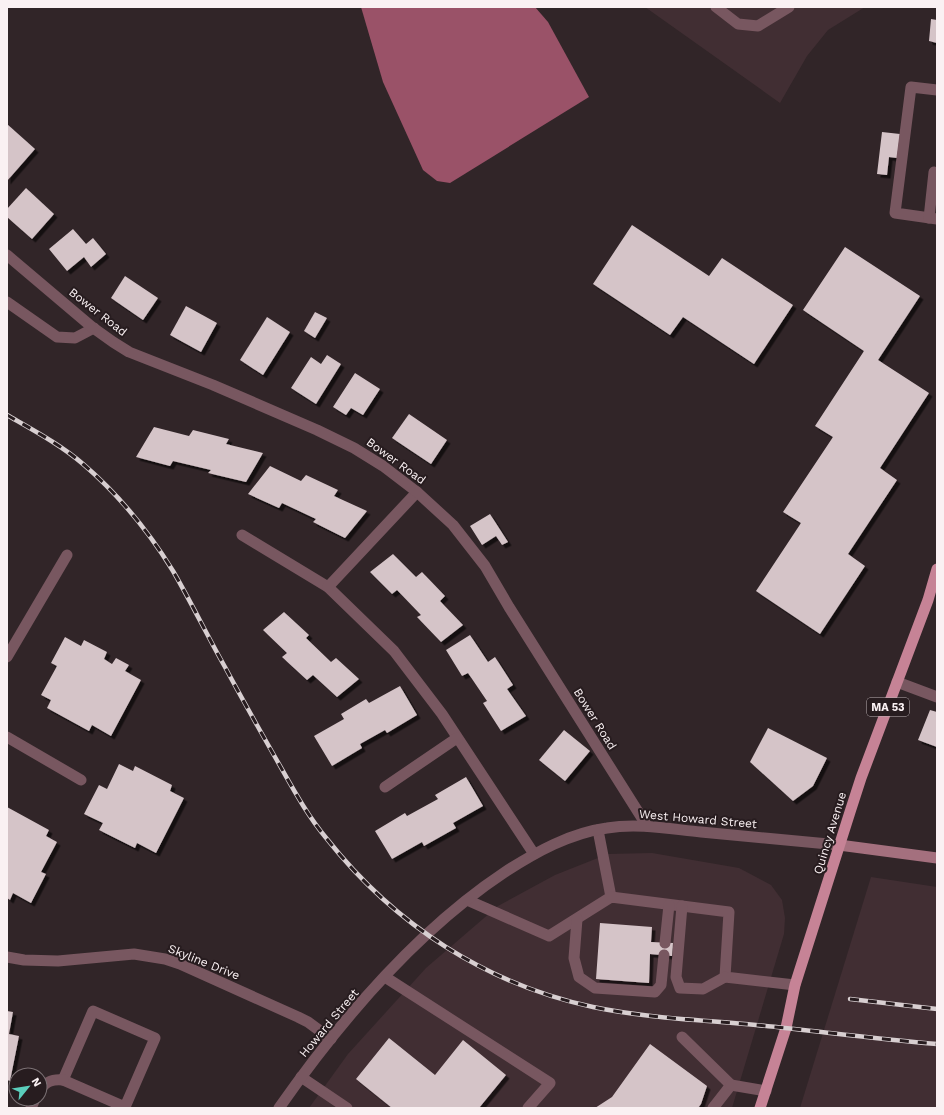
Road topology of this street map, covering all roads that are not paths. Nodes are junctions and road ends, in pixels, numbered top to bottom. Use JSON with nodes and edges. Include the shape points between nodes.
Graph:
{"nodes":[{"id":1,"x":716,"y":7,"type":"edge"},
{"id":2,"x":789,"y":7,"type":"edge"},
{"id":3,"x":937,"y":90,"type":"edge"},
{"id":4,"x":934,"y":172,"type":"dead end"},
{"id":5,"x":933,"y":219,"type":"edge"},
{"id":6,"x":7,"y":255,"type":"edge"},
{"id":7,"x":7,"y":302,"type":"edge"},
{"id":8,"x":94,"y":328,"type":"junction"},
{"id":9,"x":417,"y":492,"type":"junction"},
{"id":10,"x":242,"y":535,"type":"dead end"},
{"id":11,"x":67,"y":555,"type":"dead end"},
{"id":12,"x":937,"y":569,"type":"edge"},
{"id":13,"x":328,"y":587,"type":"junction"},
{"id":14,"x":7,"y":657,"type":"edge"},
{"id":15,"x":897,"y":682,"type":"junction"},
{"id":16,"x":937,"y":697,"type":"edge"},
{"id":17,"x":7,"y":737,"type":"edge"},
{"id":18,"x":457,"y":738,"type":"junction"},
{"id":19,"x":81,"y":780,"type":"dead end"},
{"id":20,"x":385,"y":787,"type":"dead end"},
{"id":21,"x":647,"y":826,"type":"junction"},
{"id":22,"x":598,"y":830,"type":"junction"},
{"id":23,"x":839,"y":845,"type":"junction"},
{"id":24,"x":534,"y":854,"type":"junction"},
{"id":25,"x":937,"y":858,"type":"edge"},
{"id":26,"x":611,"y":897,"type":"junction"},
{"id":27,"x":466,"y":900,"type":"junction"},
{"id":28,"x":669,"y":905,"type":"junction"},
{"id":29,"x":682,"y":906,"type":"junction"},
{"id":30,"x":577,"y":919,"type":"junction"},
{"id":31,"x":665,"y":943,"type":"dead end"},
{"id":32,"x":664,"y":955,"type":"dead end"},
{"id":33,"x":7,"y":957,"type":"edge"},
{"id":34,"x":403,"y":958,"type":"joint"},
{"id":35,"x":662,"y":976,"type":"junction"},
{"id":36,"x":385,"y":977,"type":"junction"},
{"id":37,"x":676,"y":977,"type":"junction"},
{"id":38,"x":725,"y":978,"type":"junction"},
{"id":39,"x":795,"y":985,"type":"junction"},
{"id":40,"x":682,"y":1037,"type":"dead end"},
{"id":41,"x":331,"y":1038,"type":"junction"},
{"id":42,"x":301,"y":1078,"type":"junction"},
{"id":43,"x":63,"y":1080,"type":"junction"},
{"id":44,"x":48,"y":1082,"type":"edge"},
{"id":45,"x":731,"y":1085,"type":"junction"},
{"id":46,"x":766,"y":1091,"type":"junction"},
{"id":47,"x":279,"y":1108,"type":"edge"},
{"id":48,"x":347,"y":1108,"type":"edge"},
{"id":49,"x":528,"y":1108,"type":"edge"},
{"id":50,"x":713,"y":1108,"type":"edge"},
{"id":51,"x":760,"y":1108,"type":"edge"}],
"edges":[{"from":1,"to":2,"type":"street","via":[[738,24],[758,26]]},
{"from":3,"to":5,"type":"street","via":[[911,87],[895,213]]},
{"from":4,"to":5,"type":"street"},
{"from":6,"to":8,"type":"street","name":"Bower Road"},
{"from":7,"to":8,"type":"street","via":[[57,337],[75,338]]},
{"from":8,"to":9,"type":"street","name":"Bower Road","via":[[129,352],[213,385],[354,448]]},
{"from":9,"to":13,"type":"street"},
{"from":9,"to":21,"type":"street","name":"Bower Road","via":[[453,525],[485,566]]},
{"from":10,"to":13,"type":"street"},
{"from":11,"to":14,"type":"street"},
{"from":12,"to":15,"type":"main road","name":"Quincy Avenue","number":"MA 53"},
{"from":13,"to":18,"type":"street","via":[[394,651]]},
{"from":15,"to":16,"type":"street"},
{"from":15,"to":23,"type":"main road","name":"Quincy Avenue","number":"MA 53"},
{"from":17,"to":19,"type":"street"},
{"from":18,"to":20,"type":"street"},
{"from":18,"to":24,"type":"street"},
{"from":21,"to":22,"type":"street","name":"West Howard Street"},
{"from":21,"to":23,"type":"street","name":"West Howard Street"},
{"from":22,"to":24,"type":"street","name":"West Howard Street","via":[[574,836]]},
{"from":22,"to":26,"type":"street"},
{"from":23,"to":25,"type":"main road"},
{"from":23,"to":39,"type":"main road","name":"Quincy Avenue","number":"MA 53"},
{"from":24,"to":27,"type":"street","name":"West Howard Street"},
{"from":26,"to":28,"type":"street"},
{"from":26,"to":30,"type":"street"},
{"from":27,"to":30,"type":"street","via":[[549,936]]},
{"from":27,"to":34,"type":"street","name":"West Howard Street"},
{"from":28,"to":29,"type":"street"},
{"from":28,"to":31,"type":"street"},
{"from":29,"to":37,"type":"street"},
{"from":29,"to":38,"type":"street","via":[[729,912]]},
{"from":30,"to":35,"type":"street","via":[[574,958],[577,971],[579,977],[595,988],[655,992],[661,985]]},
{"from":32,"to":35,"type":"street"},
{"from":33,"to":41,"type":"street","name":"Skyline Drive","via":[[58,961],[134,954],[165,959],[288,1012]]},
{"from":34,"to":36,"type":"street","name":"Howard Street"},
{"from":35,"to":37,"type":"street"},
{"from":36,"to":41,"type":"street","name":"Howard Street"},
{"from":36,"to":49,"type":"street","via":[[550,1083]]},
{"from":37,"to":38,"type":"street","via":[[680,988],[702,989]]},
{"from":38,"to":39,"type":"street"},
{"from":39,"to":46,"type":"main road","name":"Quincy Avenue","number":"MA 53","via":[[786,1028]]},
{"from":40,"to":45,"type":"street"},
{"from":41,"to":42,"type":"street","name":"Howard Street"},
{"from":42,"to":47,"type":"street","name":"Howard Street"},
{"from":42,"to":48,"type":"street"},
{"from":43,"to":43,"type":"street","via":[[93,1011],[155,1038],[125,1107]]},
{"from":43,"to":44,"type":"street"},
{"from":45,"to":46,"type":"street"},
{"from":45,"to":50,"type":"street"},
{"from":46,"to":51,"type":"main road","name":"Quincy Avenue","number":"MA 53"}]}
